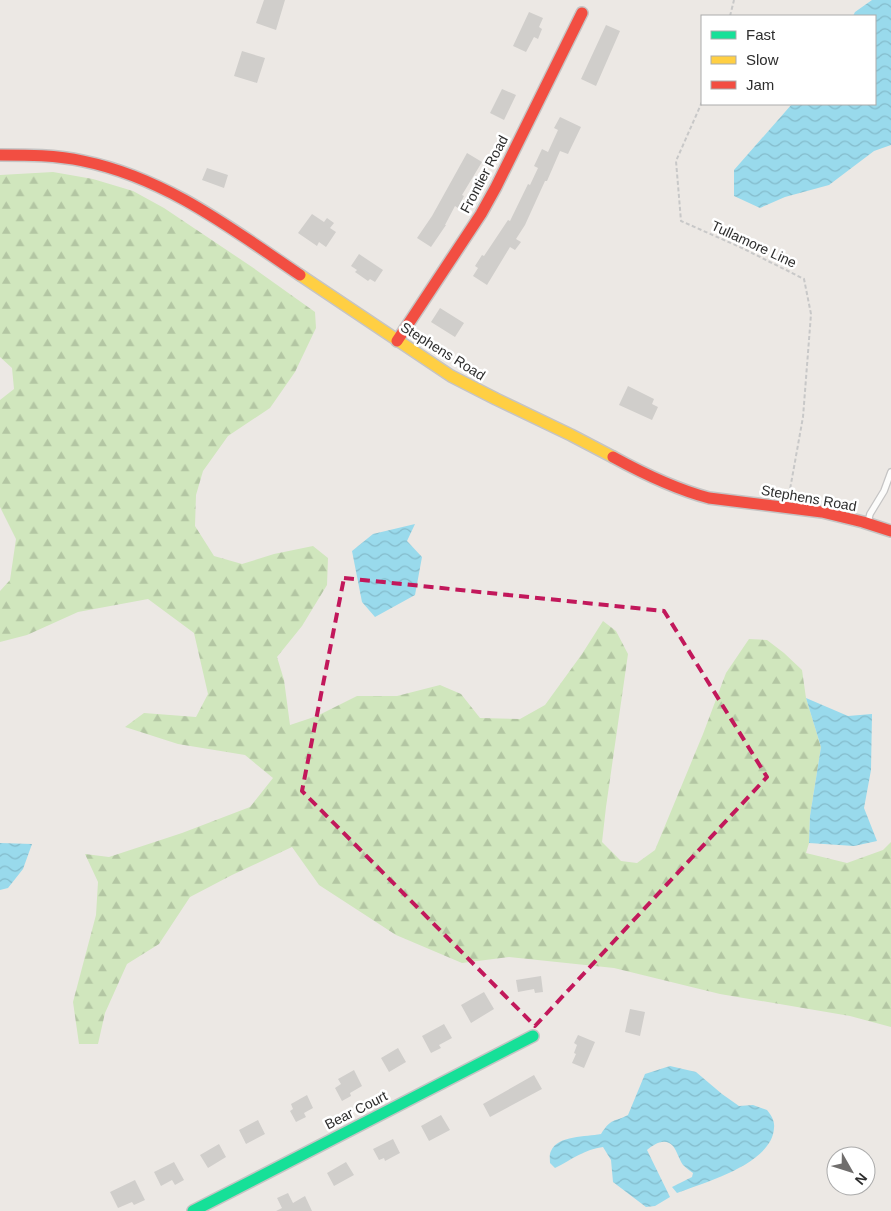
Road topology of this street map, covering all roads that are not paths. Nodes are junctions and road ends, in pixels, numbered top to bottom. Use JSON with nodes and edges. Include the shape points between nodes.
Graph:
{"nodes":[{"id":1,"x":582,"y":12,"type":"dead end"},
{"id":2,"x":0,"y":155,"type":"edge"},
{"id":3,"x":397,"y":340,"type":"junction"},
{"id":4,"x":891,"y":472,"type":"edge"},
{"id":5,"x":868,"y":524,"type":"junction"},
{"id":6,"x":891,"y":532,"type":"edge"},
{"id":7,"x":533,"y":1036,"type":"dead end"},
{"id":8,"x":193,"y":1211,"type":"edge"}],
"edges":[{"from":1,"to":3,"type":"main road","name":"Frontier Road","via":[[481,214]]},
{"from":2,"to":3,"type":"main road","name":"Stephens Road","via":[[34,155],[83,162],[157,185],[204,210]]},
{"from":3,"to":5,"type":"main road","name":"Stephens Road","via":[[473,388],[571,434],[666,485],[698,496],[822,512]]},
{"from":4,"to":5,"type":"lane"},
{"from":5,"to":6,"type":"main road","name":"Stephens Road"},
{"from":7,"to":8,"type":"main road","name":"Bear Court"}]}
